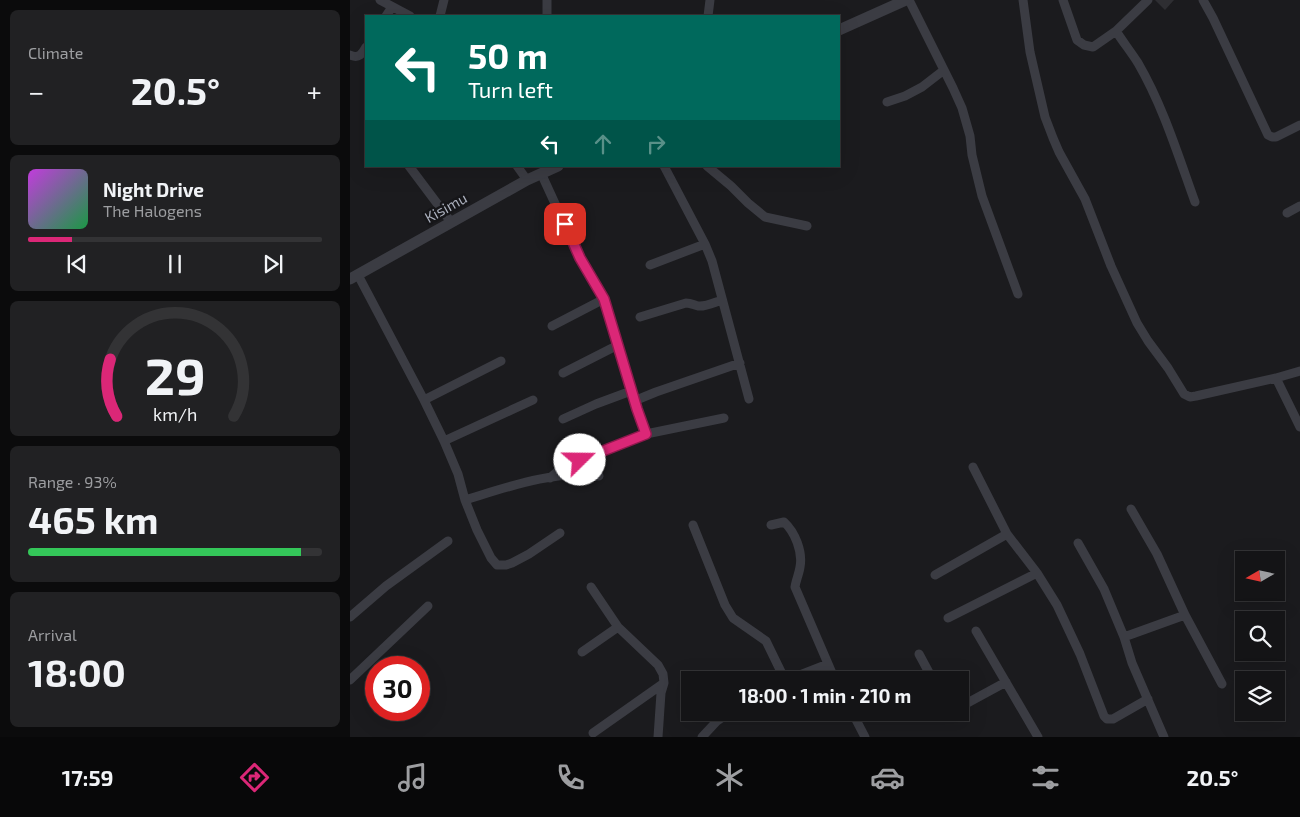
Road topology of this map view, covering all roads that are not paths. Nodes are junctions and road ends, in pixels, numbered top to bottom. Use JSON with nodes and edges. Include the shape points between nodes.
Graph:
{"nodes":[{"id":1,"x":380,"y":0,"type":"edge"},
{"id":2,"x":444,"y":0,"type":"edge"},
{"id":3,"x":546,"y":0,"type":"edge"},
{"id":4,"x":710,"y":0,"type":"edge"},
{"id":5,"x":908,"y":0,"type":"edge"},
{"id":6,"x":1023,"y":0,"type":"edge"},
{"id":7,"x":1063,"y":0,"type":"edge"},
{"id":8,"x":1148,"y":0,"type":"edge"},
{"id":9,"x":1203,"y":0,"type":"edge"},
{"id":10,"x":392,"y":7,"type":"junction"},
{"id":11,"x":387,"y":15,"type":"edge"},
{"id":12,"x":408,"y":15,"type":"edge"},
{"id":13,"x":440,"y":15,"type":"edge"},
{"id":14,"x":547,"y":15,"type":"edge"},
{"id":15,"x":708,"y":15,"type":"edge"},
{"id":16,"x":840,"y":30,"type":"edge"},
{"id":17,"x":1116,"y":31,"type":"junction"},
{"id":18,"x":365,"y":48,"type":"edge"},
{"id":19,"x":350,"y":56,"type":"edge"},
{"id":20,"x":944,"y":70,"type":"junction"},
{"id":21,"x":886,"y":102,"type":"dead end"},
{"id":22,"x":1300,"y":125,"type":"edge"},
{"id":23,"x":410,"y":167,"type":"edge"},
{"id":24,"x":518,"y":167,"type":"edge"},
{"id":25,"x":556,"y":167,"type":"edge"},
{"id":26,"x":665,"y":167,"type":"edge"},
{"id":27,"x":708,"y":167,"type":"edge"},
{"id":28,"x":541,"y":173,"type":"junction"},
{"id":29,"x":527,"y":180,"type":"junction"},
{"id":30,"x":1195,"y":202,"type":"dead end"},
{"id":31,"x":1300,"y":206,"type":"edge"},
{"id":32,"x":1288,"y":214,"type":"dead end"},
{"id":33,"x":451,"y":222,"type":"junction"},
{"id":34,"x":806,"y":226,"type":"dead end"},
{"id":35,"x":705,"y":244,"type":"junction"},
{"id":36,"x":650,"y":265,"type":"dead end"},
{"id":37,"x":354,"y":277,"type":"edge"},
{"id":38,"x":1018,"y":294,"type":"dead end"},
{"id":39,"x":604,"y":299,"type":"junction"},
{"id":40,"x":722,"y":300,"type":"junction"},
{"id":41,"x":640,"y":317,"type":"dead end"},
{"id":42,"x":552,"y":326,"type":"dead end"},
{"id":43,"x":618,"y":345,"type":"junction"},
{"id":44,"x":501,"y":361,"type":"dead end"},
{"id":45,"x":740,"y":363,"type":"junction"},
{"id":46,"x":1300,"y":371,"type":"edge"},
{"id":47,"x":563,"y":373,"type":"dead end"},
{"id":48,"x":1276,"y":378,"type":"junction"},
{"id":49,"x":631,"y":391,"type":"junction"},
{"id":50,"x":749,"y":399,"type":"dead end"},
{"id":51,"x":424,"y":400,"type":"junction"},
{"id":52,"x":533,"y":400,"type":"dead end"},
{"id":53,"x":634,"y":401,"type":"junction"},
{"id":54,"x":724,"y":418,"type":"dead end"},
{"id":55,"x":563,"y":419,"type":"dead end"},
{"id":56,"x":1300,"y":427,"type":"edge"},
{"id":57,"x":646,"y":434,"type":"junction"},
{"id":58,"x":444,"y":441,"type":"junction"},
{"id":59,"x":973,"y":467,"type":"dead end"},
{"id":60,"x":599,"y":476,"type":"dead end"},
{"id":61,"x":550,"y":478,"type":"junction"},
{"id":62,"x":465,"y":500,"type":"junction"},
{"id":63,"x":1131,"y":509,"type":"dead end"},
{"id":64,"x":693,"y":525,"type":"dead end"},
{"id":65,"x":771,"y":525,"type":"dead end"},
{"id":66,"x":560,"y":533,"type":"dead end"},
{"id":67,"x":1007,"y":534,"type":"junction"},
{"id":68,"x":448,"y":541,"type":"dead end"},
{"id":69,"x":1078,"y":543,"type":"dead end"},
{"id":70,"x":1037,"y":573,"type":"junction"},
{"id":71,"x":935,"y":575,"type":"dead end"},
{"id":72,"x":591,"y":587,"type":"dead end"},
{"id":73,"x":428,"y":606,"type":"dead end"},
{"id":74,"x":1185,"y":615,"type":"junction"},
{"id":75,"x":350,"y":617,"type":"edge"},
{"id":76,"x":948,"y":618,"type":"dead end"},
{"id":77,"x":618,"y":627,"type":"junction"},
{"id":78,"x":976,"y":631,"type":"dead end"},
{"id":79,"x":1124,"y":637,"type":"junction"},
{"id":80,"x":582,"y":652,"type":"dead end"},
{"id":81,"x":919,"y":654,"type":"dead end"},
{"id":82,"x":828,"y":664,"type":"junction"},
{"id":83,"x":781,"y":671,"type":"edge"},
{"id":84,"x":810,"y":671,"type":"edge"},
{"id":85,"x":831,"y":671,"type":"edge"},
{"id":86,"x":929,"y":671,"type":"edge"},
{"id":87,"x":350,"y":680,"type":"edge"},
{"id":88,"x":664,"y":682,"type":"junction"},
{"id":89,"x":1006,"y":682,"type":"junction"},
{"id":90,"x":1222,"y":684,"type":"dead end"},
{"id":91,"x":1148,"y":699,"type":"junction"},
{"id":92,"x":969,"y":702,"type":"edge"},
{"id":93,"x":717,"y":721,"type":"edge"},
{"id":94,"x":857,"y":721,"type":"edge"},
{"id":95,"x":593,"y":733,"type":"dead end"},
{"id":96,"x":658,"y":737,"type":"edge"},
{"id":97,"x":702,"y":737,"type":"edge"},
{"id":98,"x":865,"y":737,"type":"edge"},
{"id":99,"x":1038,"y":737,"type":"edge"},
{"id":100,"x":1164,"y":737,"type":"edge"}],
"edges":[{"from":1,"to":10,"type":"street"},
{"from":2,"to":13,"type":"street"},
{"from":3,"to":14,"type":"street"},
{"from":4,"to":15,"type":"street"},
{"from":5,"to":16,"type":"street"},
{"from":5,"to":20,"type":"street"},
{"from":6,"to":48,"type":"street","via":[[1030,52],[1058,152],[1085,199],[1138,323],[1184,394],[1190,397]]},
{"from":7,"to":17,"type":"street","via":[[1077,40],[1084,46],[1093,47]]},
{"from":8,"to":17,"type":"street"},
{"from":9,"to":22,"type":"street","via":[[1268,135],[1276,137]]},
{"from":10,"to":11,"type":"street"},
{"from":10,"to":12,"type":"street"},
{"from":17,"to":30,"type":"street","via":[[1151,87]]},
{"from":18,"to":19,"type":"street","via":[[360,56]]},
{"from":20,"to":21,"type":"street","via":[[914,92]]},
{"from":20,"to":38,"type":"street","via":[[962,108],[982,196]]},
{"from":23,"to":33,"type":"street"},
{"from":24,"to":29,"type":"street"},
{"from":25,"to":28,"type":"street","name":"Kisimu"},
{"from":26,"to":35,"type":"street"},
{"from":27,"to":34,"type":"street","via":[[765,218]]},
{"from":28,"to":29,"type":"street","name":"Kisimu"},
{"from":28,"to":39,"type":"street","via":[[580,258]]},
{"from":29,"to":33,"type":"street","name":"Kisimu"},
{"from":31,"to":32,"type":"street"},
{"from":33,"to":37,"type":"street","name":"Kisimu"},
{"from":35,"to":36,"type":"street"},
{"from":35,"to":40,"type":"street"},
{"from":37,"to":51,"type":"street"},
{"from":39,"to":42,"type":"street"},
{"from":39,"to":43,"type":"street"},
{"from":40,"to":41,"type":"street","via":[[705,306],[686,303]]},
{"from":40,"to":45,"type":"street"},
{"from":43,"to":47,"type":"street"},
{"from":43,"to":49,"type":"street"},
{"from":44,"to":51,"type":"street"},
{"from":45,"to":50,"type":"street"},
{"from":45,"to":53,"type":"street"},
{"from":46,"to":48,"type":"street"},
{"from":48,"to":56,"type":"street"},
{"from":49,"to":53,"type":"street"},
{"from":49,"to":55,"type":"street"},
{"from":51,"to":58,"type":"street"},
{"from":52,"to":58,"type":"street"},
{"from":53,"to":57,"type":"street"},
{"from":54,"to":57,"type":"street"},
{"from":57,"to":61,"type":"street","via":[[564,466]]},
{"from":58,"to":62,"type":"street"},
{"from":59,"to":67,"type":"street"},
{"from":60,"to":61,"type":"street","via":[[573,474]]},
{"from":61,"to":62,"type":"street"},
{"from":62,"to":66,"type":"street","via":[[476,530],[497,565],[512,563]]},
{"from":63,"to":74,"type":"street","via":[[1157,554]]},
{"from":64,"to":83,"type":"street","via":[[725,605],[733,618],[766,641]]},
{"from":65,"to":82,"type":"street","via":[[784,522],[791,528],[799,546],[800,566],[795,587]]},
{"from":67,"to":70,"type":"street"},
{"from":67,"to":71,"type":"street"},
{"from":68,"to":75,"type":"street"},
{"from":69,"to":79,"type":"street","via":[[1104,589]]},
{"from":70,"to":76,"type":"street"},
{"from":70,"to":91,"type":"street","via":[[1057,605],[1080,654],[1104,716],[1113,719]]},
{"from":72,"to":77,"type":"street"},
{"from":73,"to":87,"type":"street"},
{"from":74,"to":79,"type":"street"},
{"from":74,"to":90,"type":"street"},
{"from":77,"to":80,"type":"street"},
{"from":77,"to":88,"type":"street","via":[[658,665]]},
{"from":78,"to":89,"type":"street"},
{"from":79,"to":91,"type":"street"},
{"from":81,"to":86,"type":"street"},
{"from":82,"to":84,"type":"street"},
{"from":82,"to":85,"type":"street"},
{"from":88,"to":95,"type":"street"},
{"from":88,"to":96,"type":"street"},
{"from":89,"to":92,"type":"street"},
{"from":89,"to":99,"type":"street"},
{"from":91,"to":100,"type":"street"},
{"from":93,"to":97,"type":"street"},
{"from":94,"to":98,"type":"street"}]}
